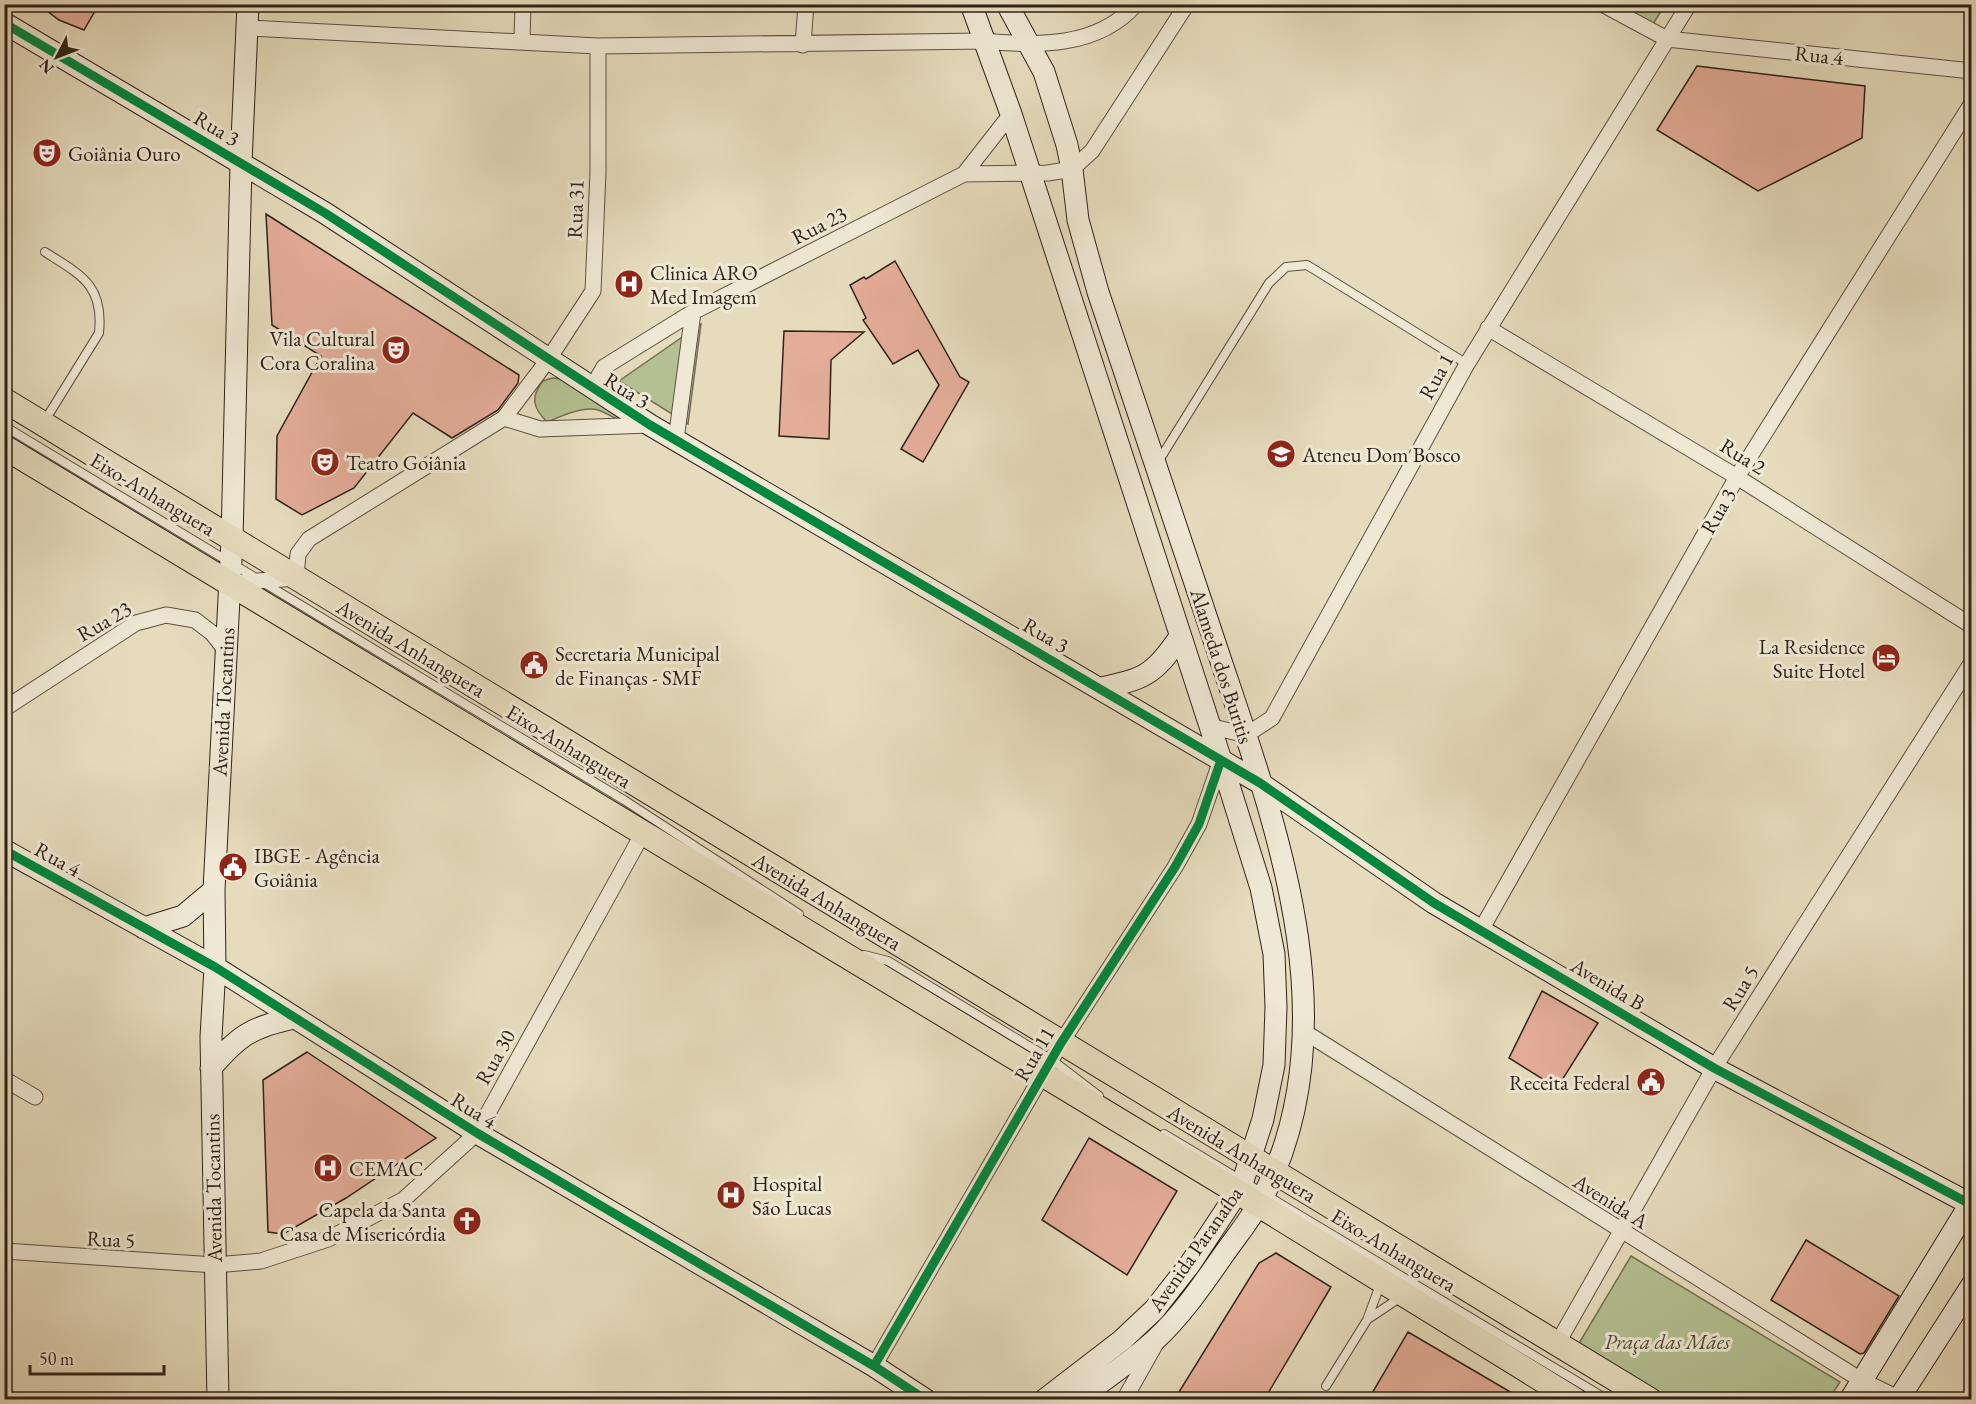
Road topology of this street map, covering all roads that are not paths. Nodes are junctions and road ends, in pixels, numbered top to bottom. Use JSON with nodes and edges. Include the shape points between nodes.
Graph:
{"nodes":[{"id":1,"x":248,"y":4,"type":"edge"},
{"id":2,"x":523,"y":4,"type":"edge"},
{"id":3,"x":806,"y":4,"type":"edge"},
{"id":4,"x":971,"y":4,"type":"edge"},
{"id":5,"x":1007,"y":4,"type":"edge"},
{"id":6,"x":1136,"y":4,"type":"edge"},
{"id":7,"x":1187,"y":4,"type":"edge"},
{"id":8,"x":1602,"y":4,"type":"edge"},
{"id":9,"x":1689,"y":4,"type":"edge"},
{"id":10,"x":4,"y":23,"type":"edge"},
{"id":11,"x":248,"y":28,"type":"junction"},
{"id":12,"x":1667,"y":39,"type":"junction"},
{"id":13,"x":522,"y":40,"type":"junction"},
{"id":14,"x":984,"y":41,"type":"junction"},
{"id":15,"x":803,"y":45,"type":"junction"},
{"id":16,"x":1030,"y":45,"type":"junction"},
{"id":17,"x":598,"y":46,"type":"junction"},
{"id":18,"x":1971,"y":71,"type":"edge"},
{"id":19,"x":1971,"y":103,"type":"edge"},
{"id":20,"x":1011,"y":114,"type":"junction"},
{"id":21,"x":241,"y":163,"type":"junction"},
{"id":22,"x":1072,"y":170,"type":"junction"},
{"id":23,"x":1029,"y":172,"type":"junction"},
{"id":24,"x":964,"y":174,"type":"junction"},
{"id":25,"x":45,"y":252,"type":"dead end"},
{"id":26,"x":693,"y":312,"type":"junction"},
{"id":27,"x":1488,"y":328,"type":"junction"},
{"id":28,"x":548,"y":360,"type":"junction"},
{"id":29,"x":1467,"y":364,"type":"junction"},
{"id":30,"x":591,"y":389,"type":"junction"},
{"id":31,"x":4,"y":400,"type":"edge"},
{"id":32,"x":504,"y":418,"type":"junction"},
{"id":33,"x":43,"y":424,"type":"junction"},
{"id":34,"x":650,"y":425,"type":"junction"},
{"id":35,"x":4,"y":426,"type":"edge"},
{"id":36,"x":676,"y":440,"type":"junction"},
{"id":37,"x":4,"y":447,"type":"edge"},
{"id":38,"x":1155,"y":466,"type":"junction"},
{"id":39,"x":1737,"y":477,"type":"junction"},
{"id":40,"x":230,"y":562,"type":"junction"},
{"id":41,"x":296,"y":578,"type":"junction"},
{"id":42,"x":261,"y":581,"type":"junction"},
{"id":43,"x":1971,"y":626,"type":"edge"},
{"id":44,"x":1179,"y":638,"type":"junction"},
{"id":45,"x":226,"y":651,"type":"junction"},
{"id":46,"x":1971,"y":662,"type":"edge"},
{"id":47,"x":1101,"y":688,"type":"junction"},
{"id":48,"x":4,"y":709,"type":"edge"},
{"id":49,"x":1209,"y":726,"type":"junction"},
{"id":50,"x":1246,"y":735,"type":"junction"},
{"id":51,"x":1221,"y":760,"type":"junction"},
{"id":52,"x":1240,"y":771,"type":"joint"},
{"id":53,"x":1260,"y":783,"type":"junction"},
{"id":54,"x":643,"y":833,"type":"junction"},
{"id":55,"x":4,"y":850,"type":"edge"},
{"id":56,"x":214,"y":890,"type":"junction"},
{"id":57,"x":804,"y":916,"type":"dead end"},
{"id":58,"x":144,"y":928,"type":"junction"},
{"id":59,"x":1481,"y":930,"type":"junction"},
{"id":60,"x":854,"y":949,"type":"dead end"},
{"id":61,"x":864,"y":955,"type":"junction"},
{"id":62,"x":215,"y":967,"type":"junction"},
{"id":63,"x":294,"y":1018,"type":"junction"},
{"id":64,"x":1303,"y":1031,"type":"junction"},
{"id":65,"x":1050,"y":1063,"type":"junction"},
{"id":66,"x":211,"y":1068,"type":"junction"},
{"id":67,"x":1714,"y":1068,"type":"junction"},
{"id":68,"x":4,"y":1079,"type":"edge"},
{"id":69,"x":1099,"y":1096,"type":"junction"},
{"id":70,"x":35,"y":1097,"type":"dead end"},
{"id":71,"x":1109,"y":1102,"type":"dead end"},
{"id":72,"x":1161,"y":1132,"type":"dead end"},
{"id":73,"x":477,"y":1133,"type":"junction"},
{"id":74,"x":1251,"y":1158,"type":"junction"},
{"id":75,"x":1240,"y":1187,"type":"junction"},
{"id":76,"x":1266,"y":1190,"type":"junction"},
{"id":77,"x":1971,"y":1203,"type":"edge"},
{"id":78,"x":1620,"y":1232,"type":"junction"},
{"id":79,"x":4,"y":1251,"type":"edge"},
{"id":80,"x":215,"y":1265,"type":"junction"},
{"id":81,"x":1381,"y":1281,"type":"junction"},
{"id":82,"x":1971,"y":1285,"type":"edge"},
{"id":83,"x":1404,"y":1295,"type":"junction"},
{"id":84,"x":1367,"y":1320,"type":"junction"},
{"id":85,"x":1162,"y":1333,"type":"junction"},
{"id":86,"x":1557,"y":1344,"type":"junction"},
{"id":87,"x":874,"y":1366,"type":"junction"},
{"id":88,"x":1861,"y":1380,"type":"junction"},
{"id":89,"x":1326,"y":1386,"type":"dead end"},
{"id":90,"x":1899,"y":1399,"type":"edge"},
{"id":91,"x":218,"y":1400,"type":"edge"},
{"id":92,"x":926,"y":1400,"type":"edge"},
{"id":93,"x":1044,"y":1400,"type":"edge"},
{"id":94,"x":1077,"y":1400,"type":"edge"},
{"id":95,"x":1124,"y":1400,"type":"edge"},
{"id":96,"x":1575,"y":1400,"type":"edge"},
{"id":97,"x":1608,"y":1400,"type":"edge"},
{"id":98,"x":1650,"y":1400,"type":"edge"},
{"id":99,"x":1850,"y":1400,"type":"edge"}],
"edges":[{"from":1,"to":11,"type":"main road","name":"Avenida Tocantins"},
{"from":2,"to":13,"type":"street"},
{"from":3,"to":15,"type":"street"},
{"from":4,"to":14,"type":"main road","name":"Alameda dos Buritis"},
{"from":5,"to":16,"type":"main road","name":"Alameda dos Buritis"},
{"from":6,"to":16,"type":"street","via":[[1100,32]]},
{"from":7,"to":22,"type":"street","via":[[1092,151]]},
{"from":8,"to":12,"type":"street"},
{"from":9,"to":12,"type":"street","name":"Rua 1"},
{"from":10,"to":21,"type":"main road","name":"Rua 3"},
{"from":11,"to":13,"type":"street"},
{"from":11,"to":21,"type":"main road","name":"Avenida Tocantins"},
{"from":12,"to":18,"type":"street","name":"Rua 4"},
{"from":12,"to":27,"type":"street","name":"Rua 1"},
{"from":13,"to":17,"type":"street"},
{"from":14,"to":15,"type":"street"},
{"from":14,"to":16,"type":"street"},
{"from":14,"to":20,"type":"main road","name":"Alameda dos Buritis"},
{"from":15,"to":17,"type":"street"},
{"from":16,"to":22,"type":"main road","name":"Alameda dos Buritis","via":[[1044,72]]},
{"from":17,"to":28,"type":"street","name":"Rua 31","via":[[592,291]]},
{"from":19,"to":39,"type":"street","name":"Rua 3"},
{"from":20,"to":23,"type":"main road","name":"Alameda dos Buritis"},
{"from":20,"to":24,"type":"street","name":"Rua 23"},
{"from":21,"to":28,"type":"main road","name":"Rua 3","via":[[325,213]]},
{"from":21,"to":40,"type":"main road","name":"Avenida Tocantins"},
{"from":22,"to":23,"type":"street"},
{"from":22,"to":38,"type":"main road","name":"Alameda dos Buritis","via":[[1081,236]]},
{"from":23,"to":24,"type":"street","name":"Rua 23"},
{"from":23,"to":44,"type":"main road","name":"Alameda dos Buritis"},
{"from":24,"to":26,"type":"street","name":"Rua 23"},
{"from":25,"to":33,"type":"lane","via":[[84,277],[96,294],[100,316],[99,333]]},
{"from":26,"to":30,"type":"street","name":"Rua 23","via":[[604,367]]},
{"from":26,"to":36,"type":"street"},
{"from":27,"to":29,"type":"street","name":"Rua 1"},
{"from":27,"to":39,"type":"street","name":"Rua 2"},
{"from":28,"to":30,"type":"main road","name":"Rua 3"},
{"from":28,"to":32,"type":"street"},
{"from":29,"to":38,"type":"lane","via":[[1307,265],[1286,267],[1269,283]]},
{"from":29,"to":50,"type":"street","name":"Rua 1","via":[[1272,718]]},
{"from":30,"to":34,"type":"main road","name":"Rua 3"},
{"from":31,"to":33,"type":"main road","name":"Avenida Anhanguera"},
{"from":32,"to":34,"type":"street","via":[[540,429]]},
{"from":32,"to":41,"type":"street","via":[[309,539],[298,554]]},
{"from":33,"to":40,"type":"main road","name":"Avenida Anhanguera"},
{"from":34,"to":36,"type":"main road","name":"Rua 3"},
{"from":35,"to":40,"type":"lane","name":"Eixo-Anhanguera"},
{"from":36,"to":47,"type":"main road","name":"Rua 3"},
{"from":37,"to":40,"type":"main road","name":"Avenida Anhanguera"},
{"from":38,"to":50,"type":"main road","name":"Alameda dos Buritis"},
{"from":39,"to":43,"type":"street","name":"Rua 2"},
{"from":39,"to":59,"type":"street","name":"Rua 3"},
{"from":40,"to":41,"type":"main road","name":"Avenida Anhanguera"},
{"from":40,"to":42,"type":"street"},
{"from":40,"to":42,"type":"lane","name":"Eixo-Anhanguera"},
{"from":40,"to":45,"type":"main road","name":"Avenida Tocantins"},
{"from":40,"to":54,"type":"main road","name":"Avenida Anhanguera"},
{"from":41,"to":42,"type":"street"},
{"from":41,"to":65,"type":"main road","name":"Avenida Anhanguera"},
{"from":42,"to":57,"type":"lane","name":"Eixo-Anhanguera","via":[[624,801]]},
{"from":44,"to":47,"type":"main road","via":[[1153,671],[1138,680]]},
{"from":44,"to":49,"type":"main road","name":"Alameda dos Buritis"},
{"from":45,"to":48,"type":"street","name":"Rua 23","via":[[195,620],[166,615],[136,623]]},
{"from":45,"to":56,"type":"main road","name":"Avenida Tocantins"},
{"from":46,"to":67,"type":"street","name":"Rua 5"},
{"from":47,"to":51,"type":"main road","name":"Rua 3"},
{"from":49,"to":50,"type":"street"},
{"from":49,"to":51,"type":"main road","name":"Alameda dos Buritis"},
{"from":50,"to":53,"type":"main road","name":"Alameda dos Buritis"},
{"from":51,"to":52,"type":"main road","name":"Rua 3"},
{"from":51,"to":65,"type":"street","name":"Rua 11","via":[[1199,824],[1175,867]]},
{"from":51,"to":74,"type":"main road","name":"Alameda dos Buritis","via":[[1261,888],[1274,954],[1274,1065]]},
{"from":52,"to":53,"type":"main road","name":"Avenida B"},
{"from":53,"to":59,"type":"main road","name":"Avenida B","via":[[1434,903]]},
{"from":53,"to":64,"type":"main road","name":"Alameda dos Buritis","via":[[1287,875],[1299,944]]},
{"from":54,"to":65,"type":"main road","name":"Avenida Anhanguera"},
{"from":54,"to":73,"type":"street","name":"Rua 30"},
{"from":55,"to":58,"type":"main road","name":"Rua 4"},
{"from":56,"to":58,"type":"main road","via":[[183,916]]},
{"from":56,"to":62,"type":"main road","name":"Avenida Tocantins"},
{"from":58,"to":62,"type":"main road","name":"Rua 4"},
{"from":59,"to":67,"type":"main road","name":"Avenida B"},
{"from":60,"to":61,"type":"lane"},
{"from":61,"to":65,"type":"lane","via":[[888,975]]},
{"from":61,"to":65,"type":"lane","via":[[888,961]]},
{"from":62,"to":63,"type":"main road","name":"Rua 4"},
{"from":62,"to":66,"type":"main road","name":"Avenida Tocantins"},
{"from":63,"to":66,"type":"main road","via":[[261,1025],[232,1042]]},
{"from":63,"to":73,"type":"main road","name":"Rua 4"},
{"from":64,"to":76,"type":"main road","name":"Alameda dos Buritis","via":[[1294,1104]]},
{"from":64,"to":78,"type":"street","name":"Avenida A"},
{"from":65,"to":69,"type":"lane"},
{"from":65,"to":69,"type":"lane"},
{"from":65,"to":74,"type":"main road","name":"Avenida Anhanguera"},
{"from":65,"to":75,"type":"main road","name":"Avenida Anhanguera"},
{"from":65,"to":87,"type":"street","name":"Rua 11"},
{"from":66,"to":80,"type":"main road","name":"Avenida Tocantins"},
{"from":67,"to":77,"type":"main road","name":"Avenida B"},
{"from":67,"to":78,"type":"street","name":"Rua 5"},
{"from":68,"to":70,"type":"street"},
{"from":69,"to":71,"type":"lane"},
{"from":72,"to":75,"type":"lane"},
{"from":73,"to":80,"type":"street","name":"Rua 30","via":[[403,1200],[328,1239],[261,1261]]},
{"from":73,"to":87,"type":"main road","name":"Rua 4"},
{"from":74,"to":75,"type":"main road","name":"Avenida Paranaíba"},
{"from":74,"to":76,"type":"main road","name":"Avenida Anhanguera"},
{"from":75,"to":76,"type":"main road","name":"Avenida Anhanguera"},
{"from":75,"to":93,"type":"main road","name":"Avenida Paranaíba","via":[[1173,1288],[1149,1315]]},
{"from":76,"to":81,"type":"main road","name":"Avenida Anhanguera"},
{"from":76,"to":85,"type":"main road","name":"Avenida Paranaíba","via":[[1191,1301]]},
{"from":76,"to":86,"type":"main road","name":"Avenida Anhanguera"},
{"from":76,"to":97,"type":"lane","name":"Eixo-Anhanguera"},
{"from":77,"to":88,"type":"main road"},
{"from":78,"to":86,"type":"street","name":"Rua 5"},
{"from":78,"to":88,"type":"street","name":"Avenida A"},
{"from":79,"to":80,"type":"street","name":"Rua 5"},
{"from":80,"to":91,"type":"main road","name":"Avenida Tocantins"},
{"from":81,"to":83,"type":"main road","name":"Avenida Anhanguera"},
{"from":81,"to":84,"type":"lane"},
{"from":82,"to":90,"type":"main road"},
{"from":83,"to":84,"type":"lane"},
{"from":83,"to":96,"type":"main road","name":"Avenida Anhanguera"},
{"from":84,"to":89,"type":"lane"},
{"from":85,"to":94,"type":"main road","name":"Avenida Paranaíba"},
{"from":85,"to":95,"type":"street"},
{"from":86,"to":98,"type":"main road","name":"Avenida Anhanguera"},
{"from":87,"to":92,"type":"main road","name":"Rua 4"},
{"from":88,"to":90,"type":"street","name":"Avenida A"},
{"from":88,"to":99,"type":"main road"}]}
